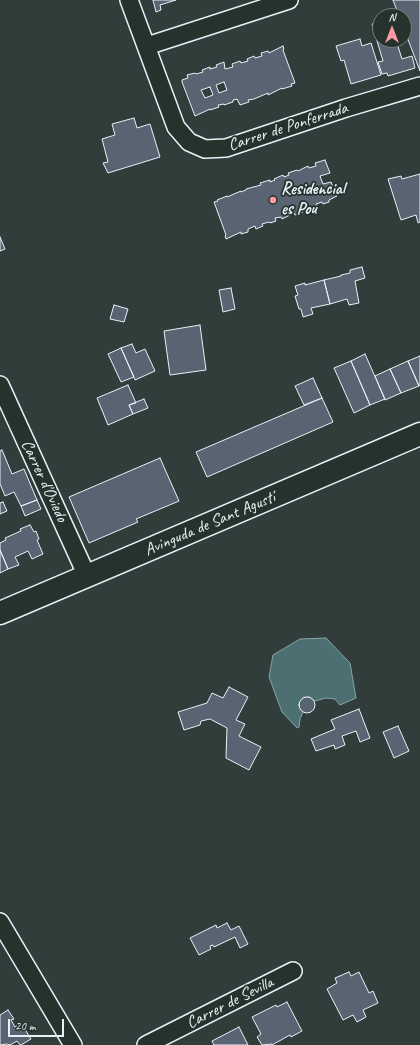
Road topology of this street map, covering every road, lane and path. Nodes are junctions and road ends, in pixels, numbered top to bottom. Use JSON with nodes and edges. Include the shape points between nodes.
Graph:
{"nodes":[{"id":1,"x":129,"y":0,"type":"edge"},
{"id":2,"x":289,"y":0,"type":"edge"},
{"id":3,"x":147,"y":46,"type":"junction"},
{"id":4,"x":420,"y":86,"type":"edge"},
{"id":5,"x":0,"y":385,"type":"edge"},
{"id":6,"x":420,"y":434,"type":"edge"},
{"id":7,"x":87,"y":576,"type":"junction"},
{"id":8,"x":0,"y":613,"type":"edge"},
{"id":9,"x":0,"y":922,"type":"edge"},
{"id":10,"x":293,"y":971,"type":"dead end"},
{"id":11,"x":73,"y":1045,"type":"edge"},
{"id":12,"x":146,"y":1045,"type":"edge"}],
"edges":[{"from":1,"to":3,"type":"street","name":"Carrer de Ponferrada"},
{"from":2,"to":3,"type":"street"},
{"from":3,"to":4,"type":"street","name":"Carrer de Ponferrada","via":[[176,127],[188,142],[206,149],[226,148]]},
{"from":5,"to":7,"type":"street","name":"Carrer d'Oviedo"},
{"from":6,"to":7,"type":"street","name":"Avinguda de Sant Agustí"},
{"from":7,"to":8,"type":"street","name":"Avinguda de Sant Agustí"},
{"from":9,"to":11,"type":"street"},
{"from":10,"to":12,"type":"street","name":"Carrer de Sevilla"}]}
